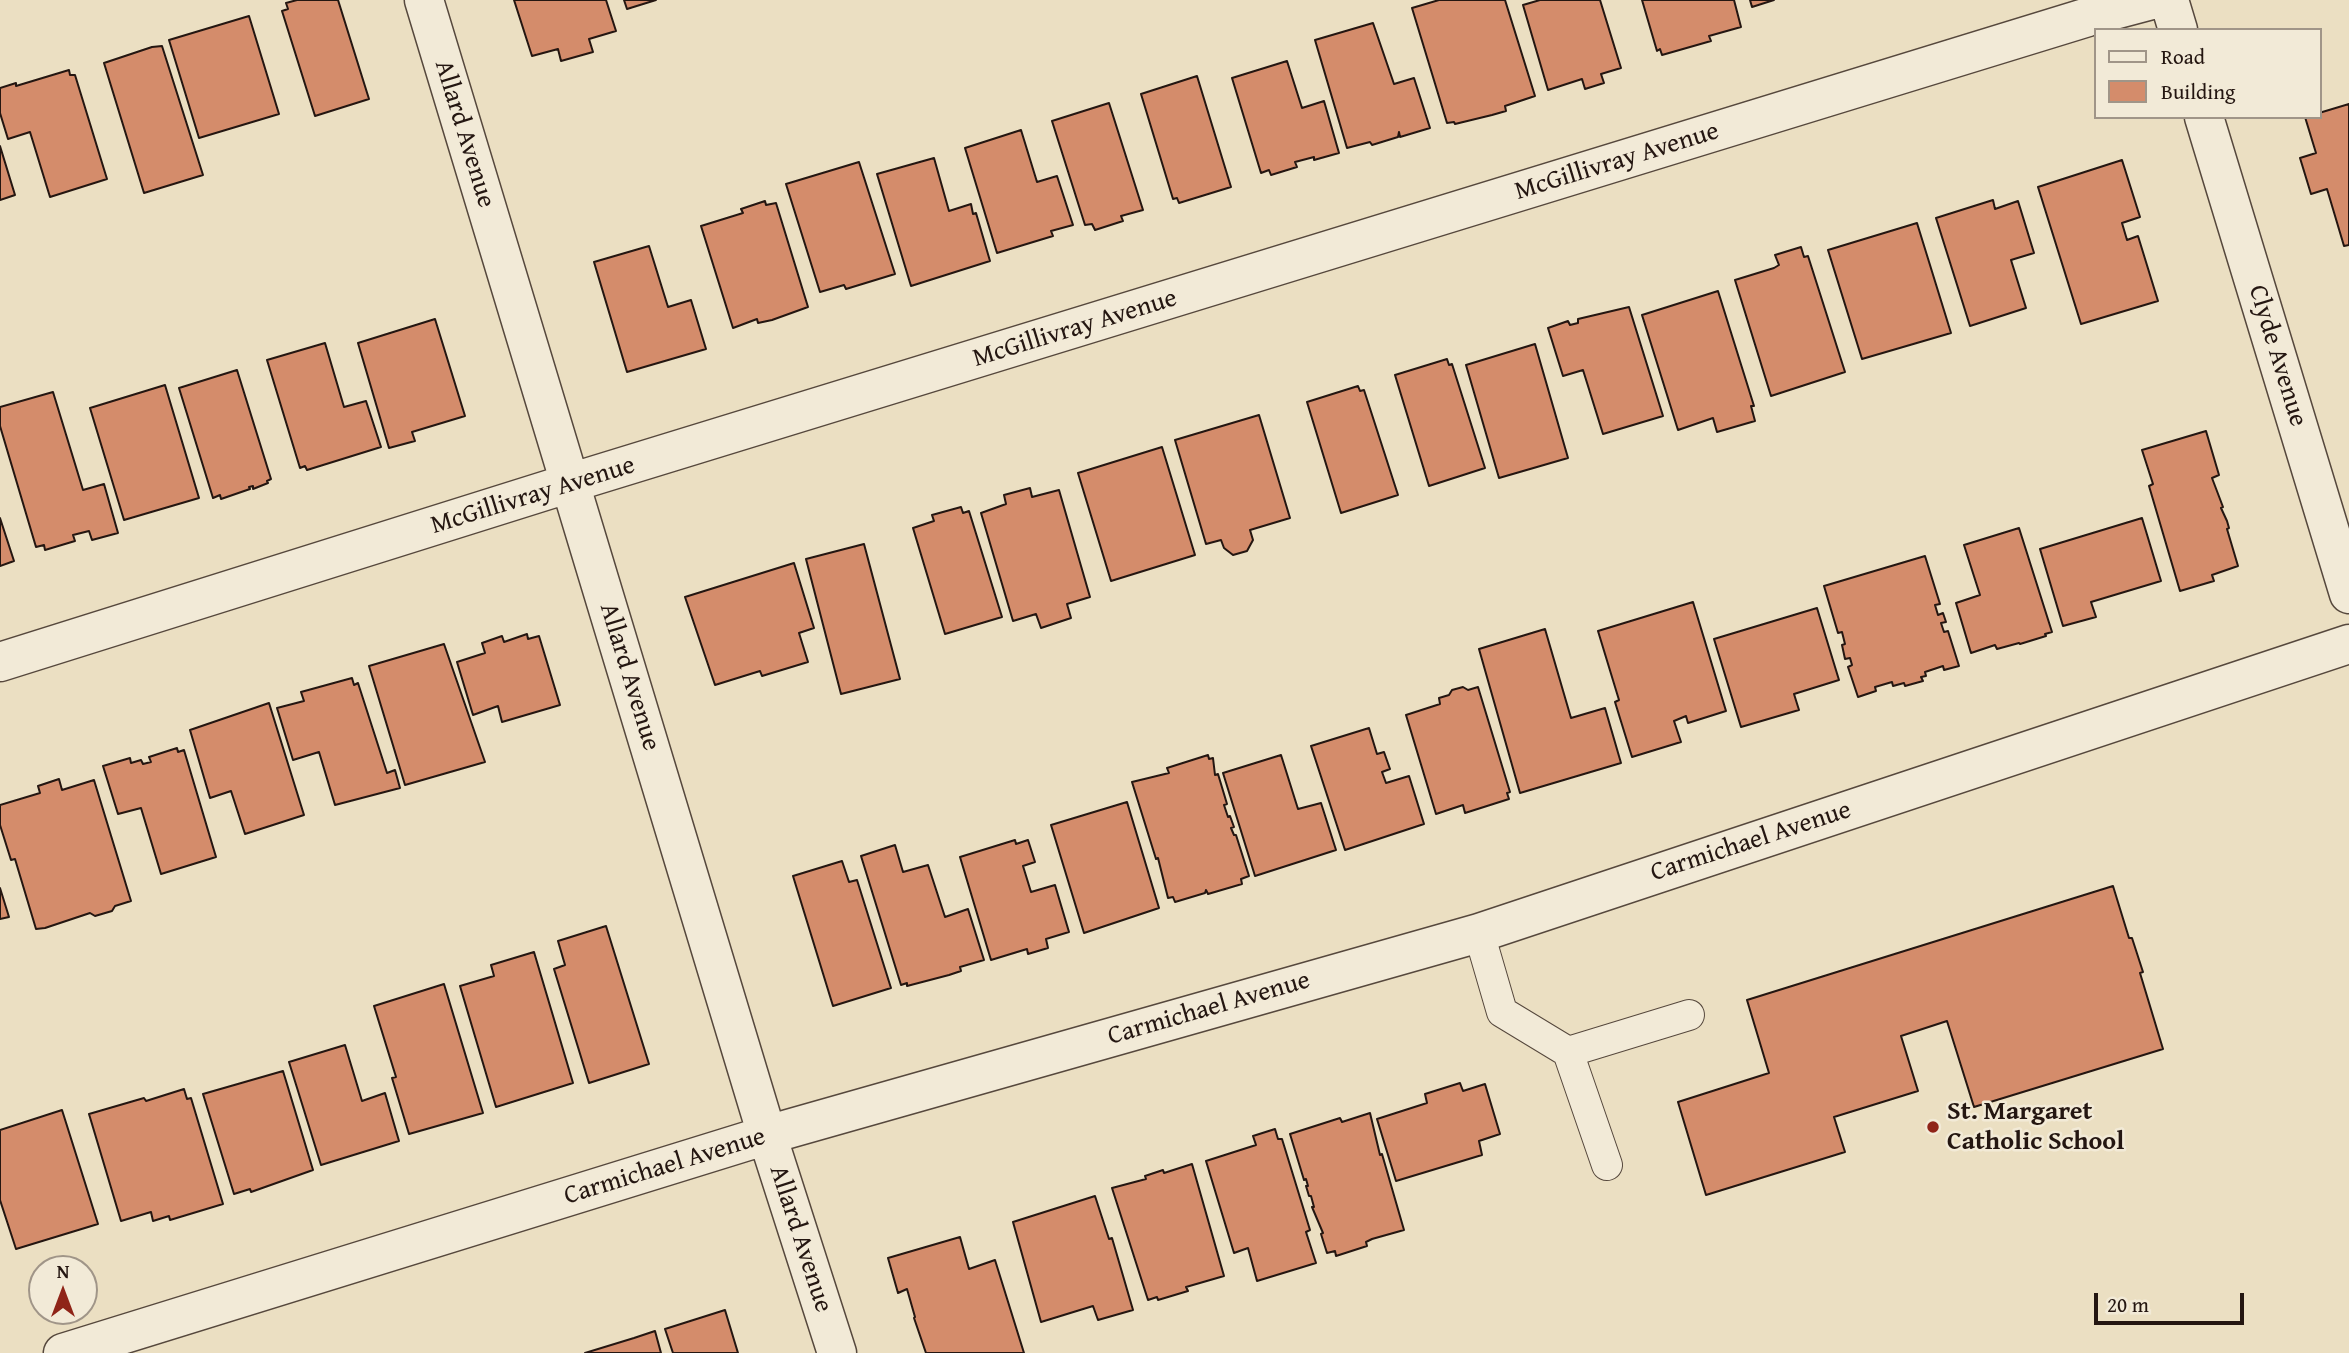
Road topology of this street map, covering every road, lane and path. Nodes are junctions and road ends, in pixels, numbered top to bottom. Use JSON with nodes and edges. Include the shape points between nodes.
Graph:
{"nodes":[{"id":1,"x":424,"y":0,"type":"edge"},
{"id":2,"x":2152,"y":0,"type":"edge"},
{"id":3,"x":2169,"y":0,"type":"edge"},
{"id":4,"x":2177,"y":28,"type":"edge"},
{"id":5,"x":2205,"y":119,"type":"edge"},
{"id":6,"x":570,"y":484,"type":"junction"},
{"id":7,"x":2349,"y":594,"type":"edge"},
{"id":8,"x":2349,"y":644,"type":"edge"},
{"id":9,"x":0,"y":662,"type":"edge"},
{"id":10,"x":1479,"y":933,"type":"junction"},
{"id":11,"x":1689,"y":1016,"type":"dead end"},
{"id":12,"x":1568,"y":1052,"type":"junction"},
{"id":13,"x":766,"y":1135,"type":"junction"},
{"id":14,"x":1607,"y":1166,"type":"dead end"},
{"id":15,"x":63,"y":1353,"type":"edge"},
{"id":16,"x":837,"y":1353,"type":"edge"}],
"edges":[{"from":1,"to":6,"type":"street","name":"Allard Avenue"},
{"from":2,"to":6,"type":"street","name":"McGillivray Avenue"},
{"from":3,"to":4,"type":"street"},
{"from":5,"to":7,"type":"street","name":"Clyde Avenue"},
{"from":6,"to":9,"type":"street","name":"McGillivray Avenue"},
{"from":6,"to":13,"type":"street","name":"Allard Avenue"},
{"from":8,"to":10,"type":"street","name":"Carmichael Avenue"},
{"from":10,"to":12,"type":"lane","via":[[1502,1012]]},
{"from":10,"to":13,"type":"street","name":"Carmichael Avenue"},
{"from":11,"to":12,"type":"lane"},
{"from":12,"to":14,"type":"lane"},
{"from":13,"to":15,"type":"street","name":"Carmichael Avenue"},
{"from":13,"to":16,"type":"street","name":"Allard Avenue"}]}
